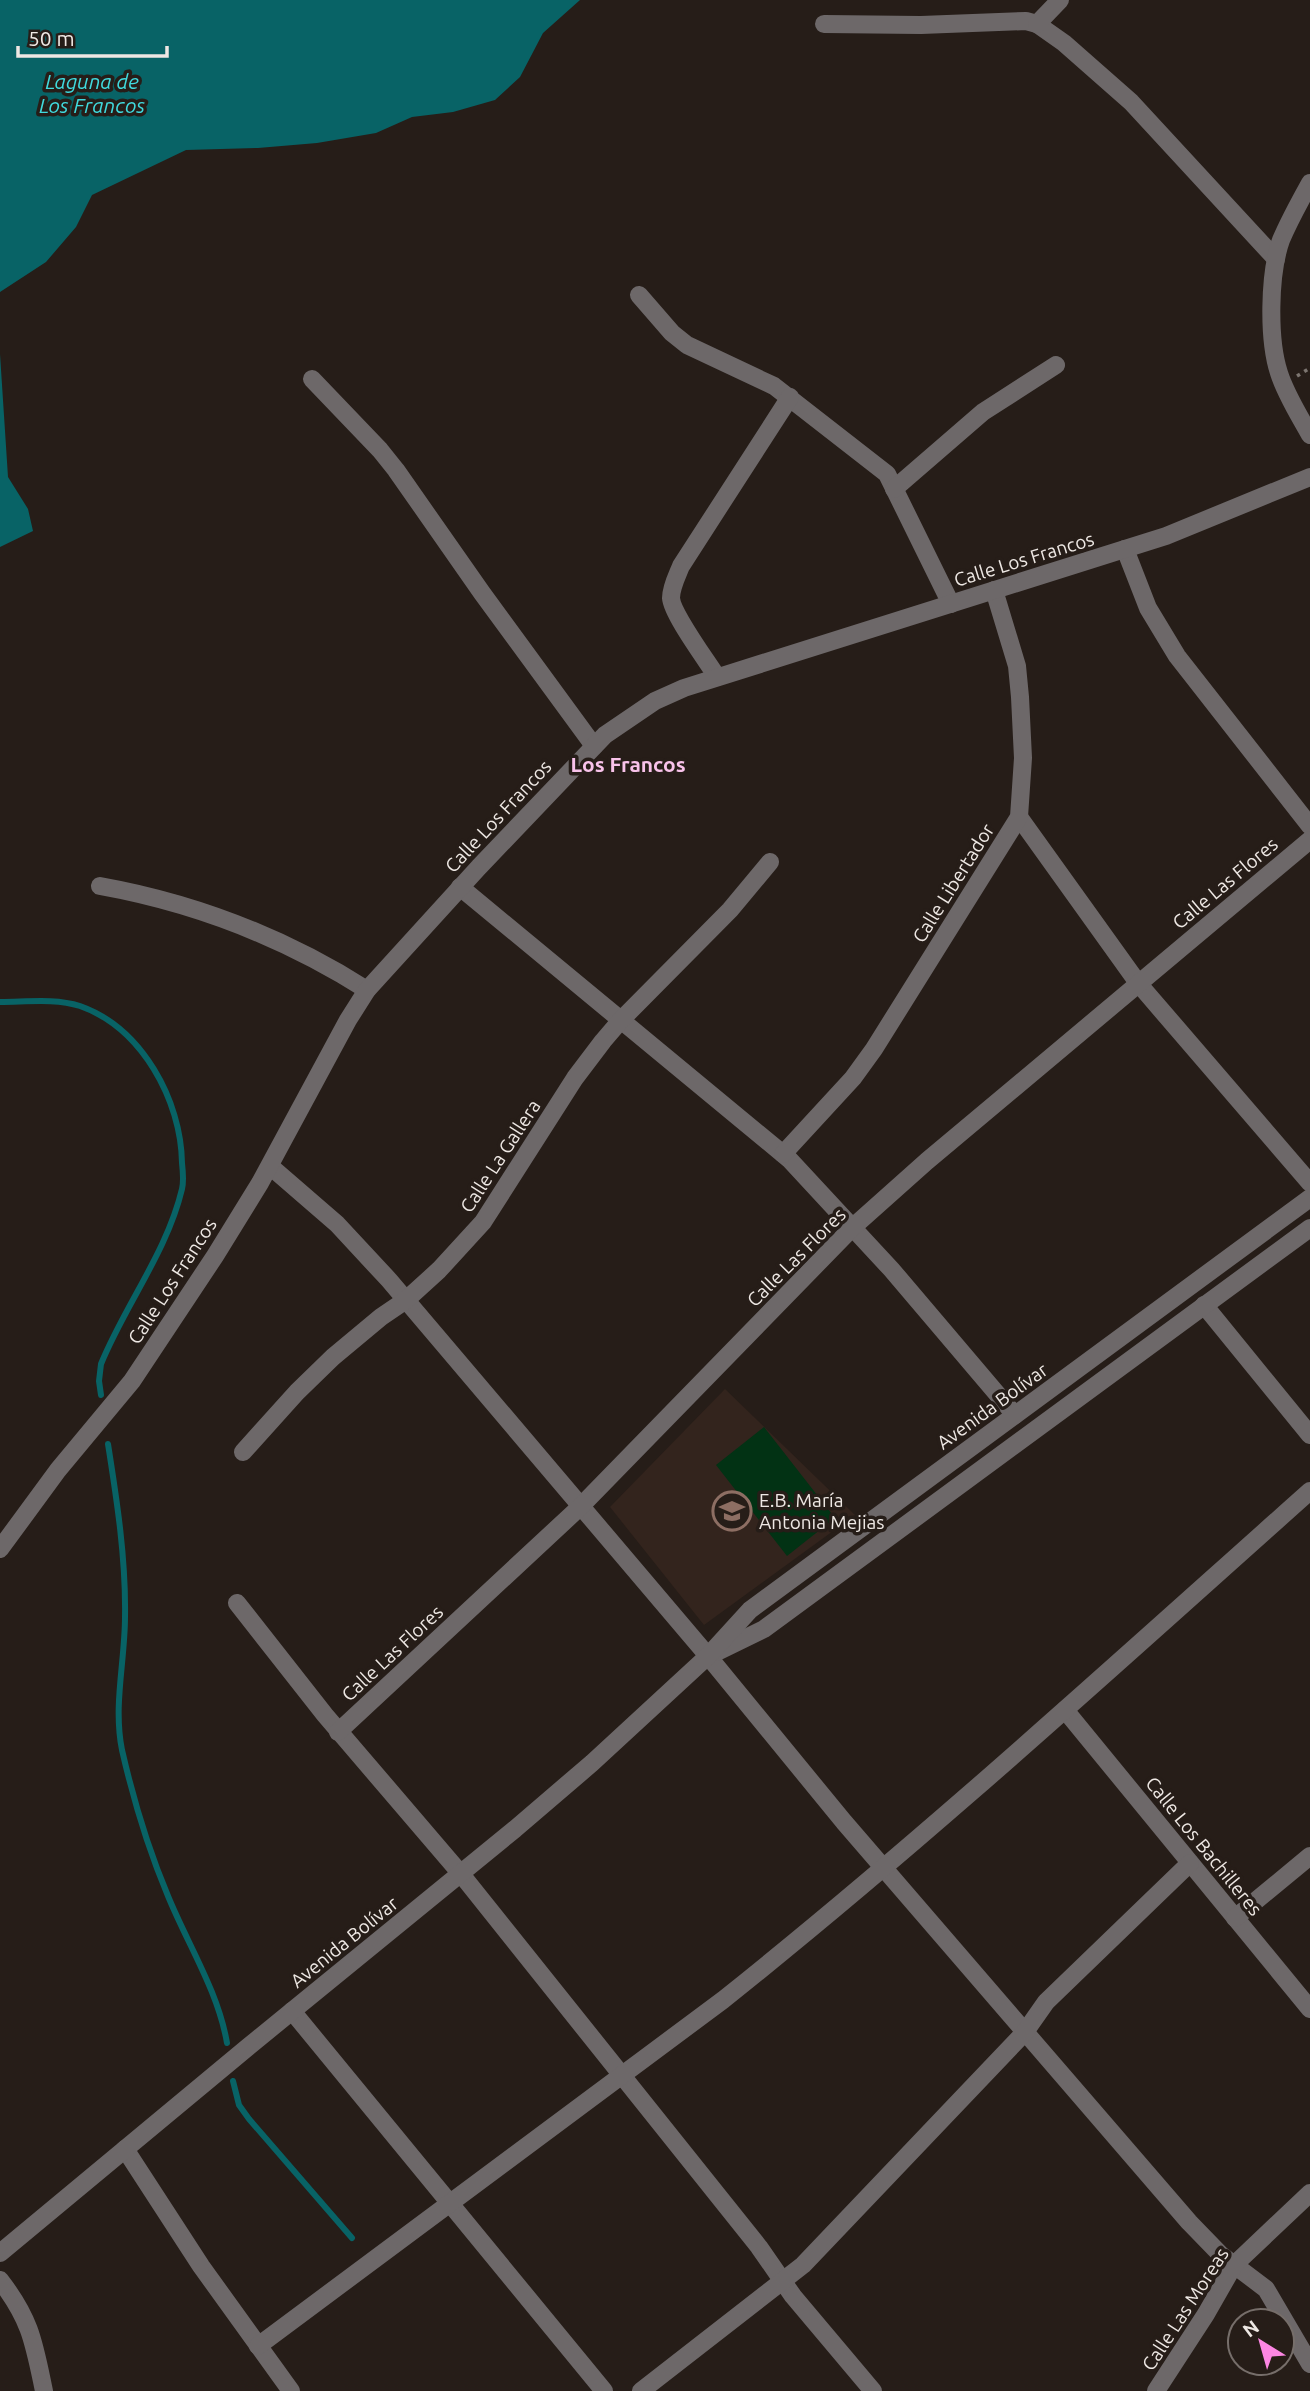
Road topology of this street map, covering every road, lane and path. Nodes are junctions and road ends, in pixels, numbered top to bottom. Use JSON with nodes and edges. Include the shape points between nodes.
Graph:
{"nodes":[{"id":1,"x":1060,"y":0,"type":"edge"},
{"id":2,"x":824,"y":24,"type":"dead end"},
{"id":3,"x":1037,"y":24,"type":"junction"},
{"id":4,"x":1310,"y":183,"type":"edge"},
{"id":5,"x":1276,"y":259,"type":"junction"},
{"id":6,"x":639,"y":295,"type":"dead end"},
{"id":7,"x":1056,"y":365,"type":"dead end"},
{"id":8,"x":313,"y":379,"type":"dead end"},
{"id":9,"x":790,"y":397,"type":"junction"},
{"id":10,"x":1310,"y":435,"type":"edge"},
{"id":11,"x":1310,"y":477,"type":"edge"},
{"id":12,"x":894,"y":489,"type":"junction"},
{"id":13,"x":1125,"y":549,"type":"junction"},
{"id":14,"x":994,"y":590,"type":"junction"},
{"id":15,"x":951,"y":604,"type":"junction"},
{"id":16,"x":717,"y":677,"type":"junction"},
{"id":17,"x":594,"y":746,"type":"junction"},
{"id":18,"x":1019,"y":817,"type":"junction"},
{"id":19,"x":1310,"y":827,"type":"edge"},
{"id":20,"x":1310,"y":840,"type":"edge"},
{"id":21,"x":769,"y":862,"type":"dead end"},
{"id":22,"x":100,"y":886,"type":"dead end"},
{"id":23,"x":460,"y":887,"type":"junction"},
{"id":24,"x":1138,"y":983,"type":"junction"},
{"id":25,"x":367,"y":990,"type":"junction"},
{"id":26,"x":621,"y":1020,"type":"junction"},
{"id":27,"x":783,"y":1154,"type":"junction"},
{"id":28,"x":270,"y":1166,"type":"junction"},
{"id":29,"x":1310,"y":1183,"type":"edge"},
{"id":30,"x":1310,"y":1198,"type":"edge"},
{"id":31,"x":853,"y":1227,"type":"junction"},
{"id":32,"x":1310,"y":1228,"type":"edge"},
{"id":33,"x":406,"y":1300,"type":"junction"},
{"id":34,"x":1204,"y":1306,"type":"junction"},
{"id":35,"x":1016,"y":1415,"type":"junction"},
{"id":36,"x":1310,"y":1435,"type":"edge"},
{"id":37,"x":243,"y":1452,"type":"dead end"},
{"id":38,"x":1310,"y":1491,"type":"edge"},
{"id":39,"x":581,"y":1506,"type":"junction"},
{"id":40,"x":0,"y":1549,"type":"edge"},
{"id":41,"x":237,"y":1603,"type":"dead end"},
{"id":42,"x":708,"y":1656,"type":"junction"},
{"id":43,"x":1065,"y":1710,"type":"junction"},
{"id":44,"x":338,"y":1732,"type":"junction"},
{"id":45,"x":1310,"y":1856,"type":"edge"},
{"id":46,"x":1190,"y":1863,"type":"junction"},
{"id":47,"x":883,"y":1867,"type":"junction"},
{"id":48,"x":461,"y":1874,"type":"junction"},
{"id":49,"x":1235,"y":1918,"type":"junction"},
{"id":50,"x":1310,"y":2009,"type":"edge"},
{"id":51,"x":292,"y":2011,"type":"junction"},
{"id":52,"x":1024,"y":2032,"type":"junction"},
{"id":53,"x":621,"y":2074,"type":"junction"},
{"id":54,"x":125,"y":2149,"type":"junction"},
{"id":55,"x":1310,"y":2193,"type":"edge"},
{"id":56,"x":449,"y":2203,"type":"junction"},
{"id":57,"x":0,"y":2253,"type":"edge"},
{"id":58,"x":1234,"y":2264,"type":"junction"},
{"id":59,"x":0,"y":2280,"type":"edge"},
{"id":60,"x":782,"y":2282,"type":"junction"},
{"id":61,"x":258,"y":2347,"type":"junction"},
{"id":62,"x":1310,"y":2364,"type":"edge"},
{"id":63,"x":44,"y":2391,"type":"edge"},
{"id":64,"x":291,"y":2391,"type":"edge"},
{"id":65,"x":604,"y":2391,"type":"edge"},
{"id":66,"x":641,"y":2391,"type":"edge"},
{"id":67,"x":873,"y":2391,"type":"edge"},
{"id":68,"x":1156,"y":2391,"type":"edge"}],
"edges":[{"from":1,"to":3,"type":"street"},
{"from":2,"to":3,"type":"street"},
{"from":3,"to":5,"type":"street","via":[[1131,102]]},
{"from":4,"to":5,"type":"street"},
{"from":5,"to":10,"type":"street","via":[[1273,306],[1278,371]]},
{"from":6,"to":9,"type":"street","via":[[687,345]]},
{"from":7,"to":12,"type":"street","via":[[983,412]]},
{"from":8,"to":17,"type":"street","via":[[397,470]]},
{"from":9,"to":12,"type":"street","via":[[887,474]]},
{"from":9,"to":16,"type":"street","via":[[681,566],[672,590],[676,612]]},
{"from":11,"to":13,"type":"street","name":"Calle Los Francos"},
{"from":12,"to":15,"type":"street"},
{"from":13,"to":14,"type":"street","name":"Calle Los Francos"},
{"from":13,"to":19,"type":"street","via":[[1148,608],[1177,656]]},
{"from":14,"to":15,"type":"street","name":"Calle Los Francos"},
{"from":14,"to":18,"type":"street","name":"Calle Libertador","via":[[1017,666],[1023,758]]},
{"from":15,"to":16,"type":"street","name":"Calle Los Francos"},
{"from":16,"to":17,"type":"street","name":"Calle Los Francos","via":[[655,701]]},
{"from":17,"to":23,"type":"street","name":"Calle Los Francos"},
{"from":18,"to":24,"type":"street"},
{"from":18,"to":27,"type":"street","name":"Calle Libertador","via":[[874,1049],[846,1087]]},
{"from":20,"to":24,"type":"street","name":"Calle Las Flores"},
{"from":21,"to":26,"type":"street","name":"Calle La Gallera","via":[[730,910]]},
{"from":22,"to":25,"type":"street","via":[[181,904],[269,937]]},
{"from":23,"to":25,"type":"street","name":"Calle Los Francos"},
{"from":23,"to":26,"type":"street"},
{"from":24,"to":29,"type":"street"},
{"from":24,"to":31,"type":"street","name":"Calle Las Flores"},
{"from":25,"to":28,"type":"street","name":"Calle Los Francos"},
{"from":26,"to":27,"type":"street"},
{"from":26,"to":33,"type":"street","name":"Calle La Gallera","via":[[575,1079],[484,1222]]},
{"from":27,"to":31,"type":"street"},
{"from":28,"to":33,"type":"street","via":[[337,1224]]},
{"from":28,"to":40,"type":"street","name":"Calle Los Francos","via":[[132,1381]]},
{"from":30,"to":35,"type":"street","name":"Avenida Bolívar"},
{"from":31,"to":35,"type":"street"},
{"from":31,"to":39,"type":"street","name":"Calle Las Flores"},
{"from":32,"to":34,"type":"street","name":"Avenida Bolívar"},
{"from":33,"to":37,"type":"street","name":"Calle La Gallera","via":[[333,1357]]},
{"from":33,"to":39,"type":"street"},
{"from":34,"to":36,"type":"street"},
{"from":34,"to":42,"type":"street","name":"Avenida Bolívar","via":[[764,1629]]},
{"from":35,"to":42,"type":"street","name":"Avenida Bolívar","via":[[750,1610]]},
{"from":38,"to":43,"type":"street"},
{"from":39,"to":42,"type":"street"},
{"from":39,"to":44,"type":"street","name":"Calle Las Flores"},
{"from":41,"to":44,"type":"street"},
{"from":42,"to":47,"type":"street"},
{"from":42,"to":48,"type":"street","name":"Avenida Bolívar"},
{"from":43,"to":46,"type":"street","name":"Calle Los Bachilleres"},
{"from":43,"to":47,"type":"street"},
{"from":44,"to":48,"type":"street"},
{"from":45,"to":49,"type":"street"},
{"from":46,"to":49,"type":"street","name":"Calle Los Bachilleres"},
{"from":46,"to":52,"type":"street","via":[[1046,2002]]},
{"from":47,"to":52,"type":"street"},
{"from":47,"to":53,"type":"street","via":[[733,1992]]},
{"from":48,"to":51,"type":"street","name":"Avenida Bolívar"},
{"from":48,"to":53,"type":"street"},
{"from":49,"to":50,"type":"street","name":"Calle Los Bachilleres"},
{"from":51,"to":54,"type":"street","name":"Avenida Bolívar"},
{"from":51,"to":56,"type":"street"},
{"from":52,"to":58,"type":"street","via":[[1189,2222]]},
{"from":52,"to":60,"type":"street","via":[[832,2238]]},
{"from":53,"to":56,"type":"street"},
{"from":53,"to":60,"type":"street"},
{"from":54,"to":57,"type":"street","name":"Avenida Bolívar"},
{"from":54,"to":61,"type":"street"},
{"from":55,"to":58,"type":"street","name":"Calle Las Moreas"},
{"from":56,"to":61,"type":"street"},
{"from":56,"to":65,"type":"street"},
{"from":58,"to":62,"type":"street","via":[[1266,2290]]},
{"from":58,"to":68,"type":"street","name":"Calle Las Moreas"},
{"from":59,"to":63,"type":"street","via":[[32,2336]]},
{"from":60,"to":66,"type":"street"},
{"from":60,"to":67,"type":"street"},
{"from":61,"to":64,"type":"street"}]}
